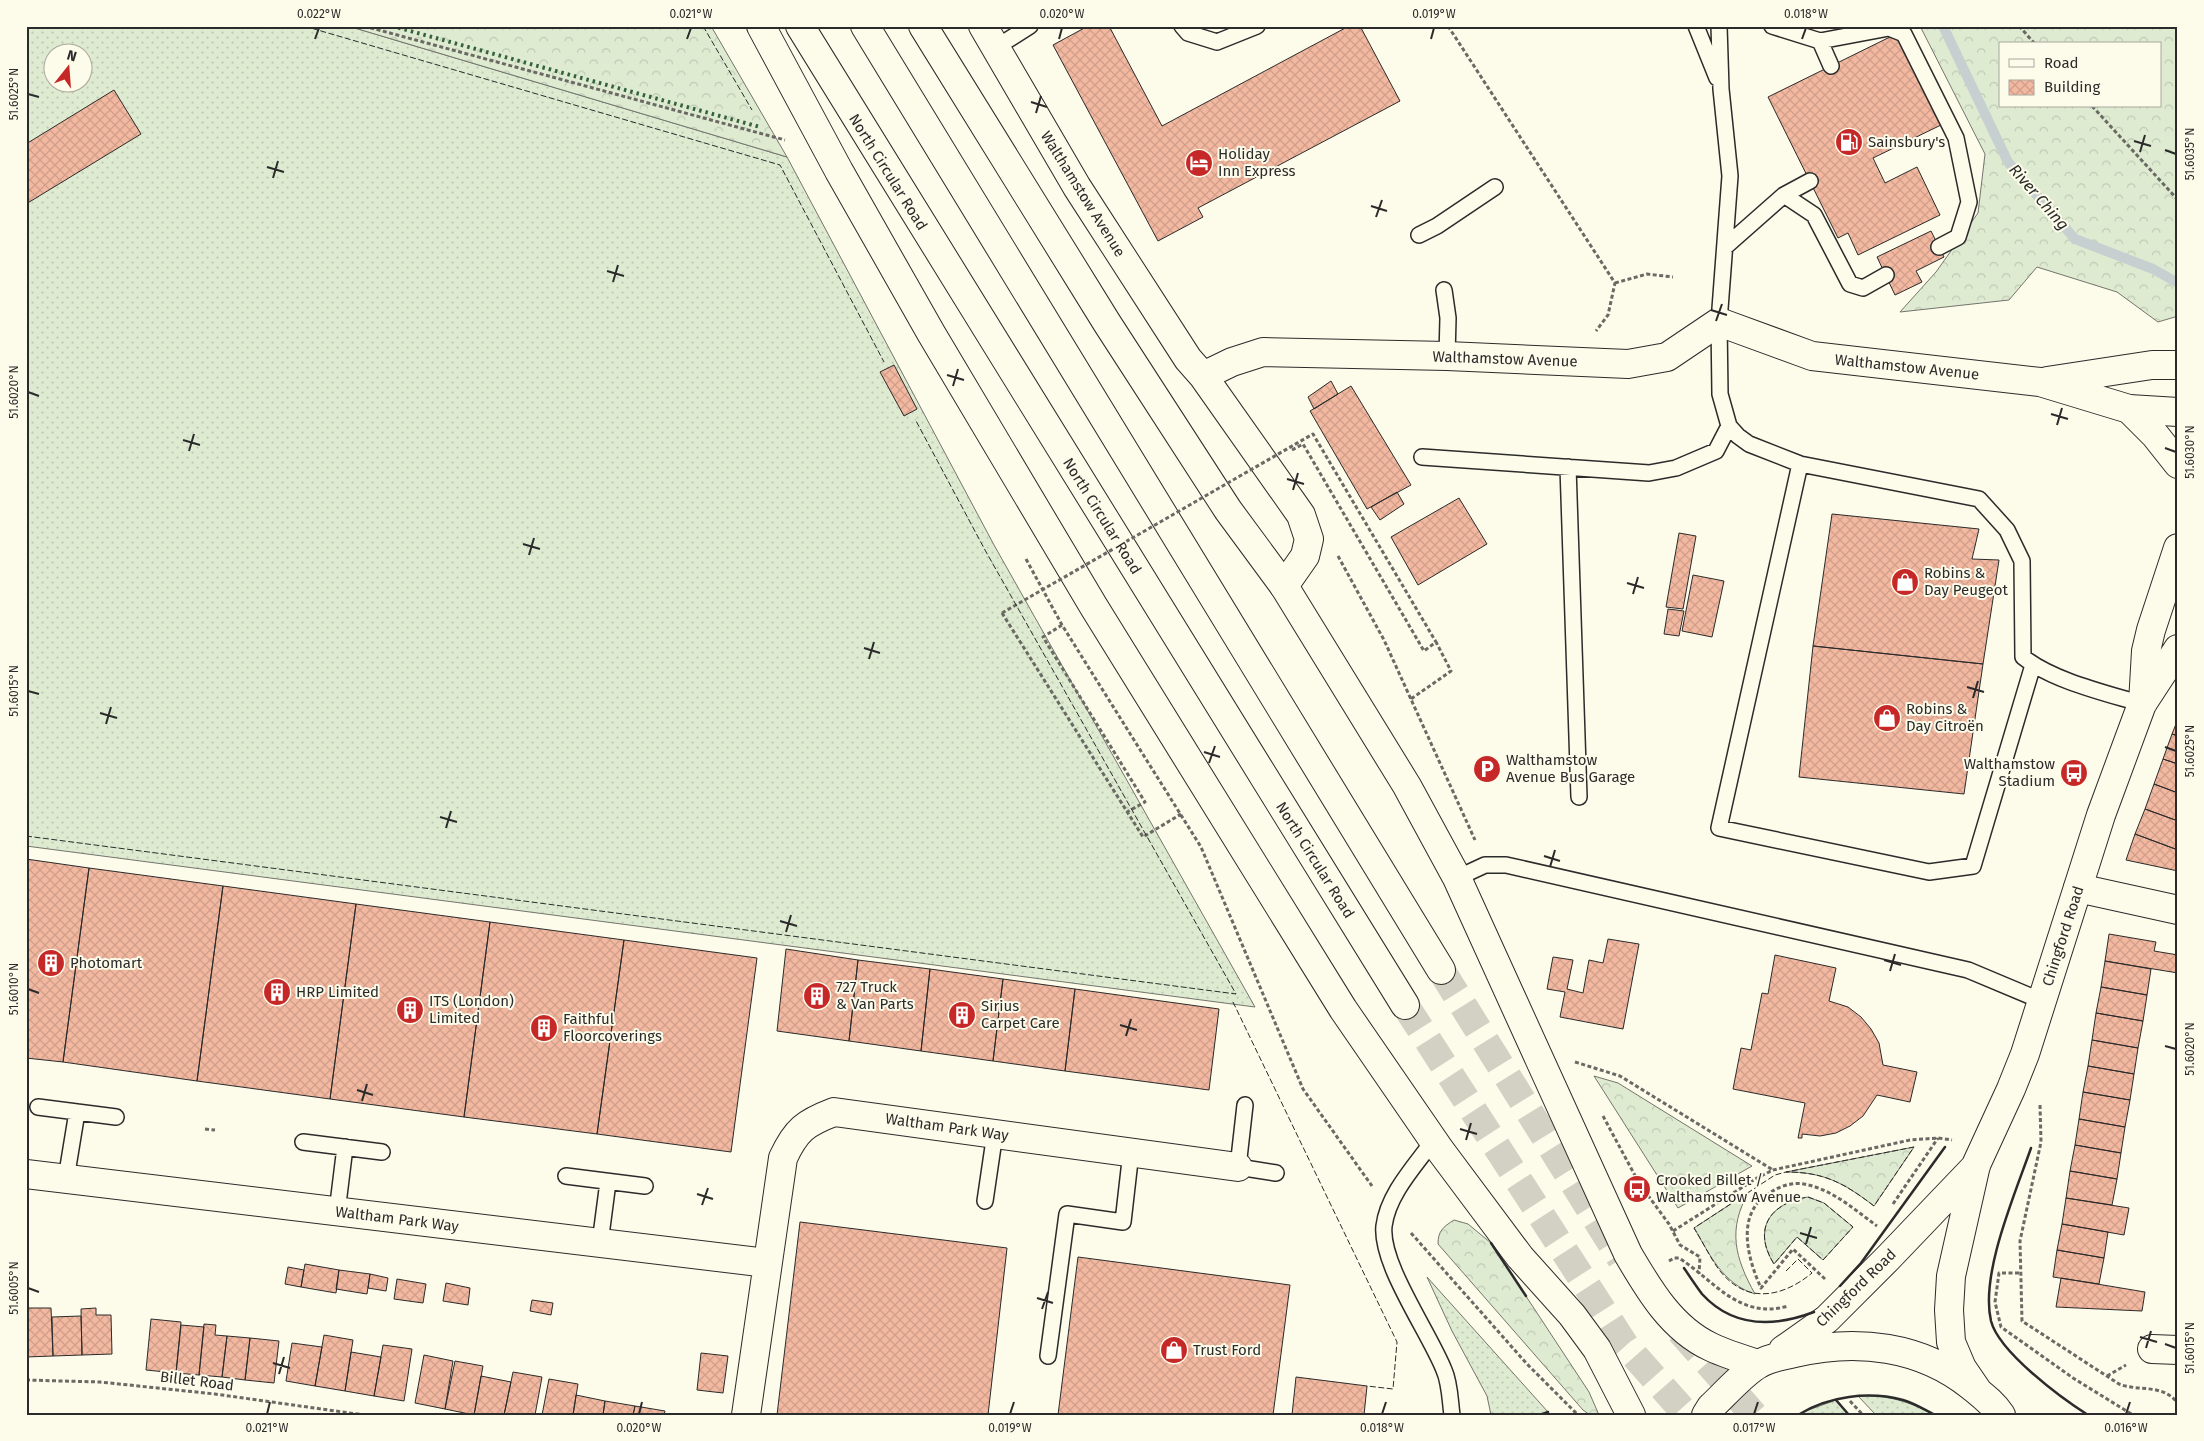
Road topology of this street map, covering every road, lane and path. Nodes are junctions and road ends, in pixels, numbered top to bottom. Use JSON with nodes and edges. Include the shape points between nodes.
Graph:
{"nodes":[{"id":1,"x":364,"y":26,"type":"edge"},
{"id":2,"x":761,"y":26,"type":"edge"},
{"id":3,"x":800,"y":26,"type":"edge"},
{"id":4,"x":865,"y":26,"type":"edge"},
{"id":5,"x":924,"y":26,"type":"edge"},
{"id":6,"x":1030,"y":26,"type":"edge"},
{"id":7,"x":1182,"y":26,"type":"edge"},
{"id":8,"x":1257,"y":26,"type":"edge"},
{"id":9,"x":1448,"y":26,"type":"edge"},
{"id":10,"x":1696,"y":26,"type":"edge"},
{"id":11,"x":1719,"y":26,"type":"edge"},
{"id":12,"x":1772,"y":26,"type":"edge"},
{"id":13,"x":2019,"y":26,"type":"edge"},
{"id":14,"x":989,"y":37,"type":"edge"},
{"id":15,"x":1820,"y":41,"type":"junction"},
{"id":16,"x":2033,"y":42,"type":"edge"},
{"id":17,"x":1831,"y":66,"type":"dead end"},
{"id":18,"x":1721,"y":89,"type":"junction"},
{"id":19,"x":2094,"y":108,"type":"edge"},
{"id":20,"x":788,"y":141,"type":"dead end"},
{"id":21,"x":1810,"y":181,"type":"dead end"},
{"id":22,"x":1495,"y":188,"type":"dead end"},
{"id":23,"x":1784,"y":195,"type":"junction"},
{"id":24,"x":2178,"y":200,"type":"edge"},
{"id":25,"x":1419,"y":235,"type":"dead end"},
{"id":26,"x":1725,"y":247,"type":"junction"},
{"id":27,"x":1939,"y":247,"type":"dead end"},
{"id":28,"x":1886,"y":275,"type":"dead end"},
{"id":29,"x":1673,"y":276,"type":"dead end"},
{"id":30,"x":1615,"y":283,"type":"junction"},
{"id":31,"x":1444,"y":290,"type":"dead end"},
{"id":32,"x":1719,"y":322,"type":"junction"},
{"id":33,"x":1447,"y":356,"type":"junction"},
{"id":34,"x":1574,"y":362,"type":"junction"},
{"id":35,"x":2178,"y":365,"type":"edge"},
{"id":36,"x":1196,"y":368,"type":"junction"},
{"id":37,"x":2040,"y":382,"type":"junction"},
{"id":38,"x":2129,"y":409,"type":"junction"},
{"id":39,"x":2178,"y":412,"type":"edge"},
{"id":40,"x":1730,"y":426,"type":"junction"},
{"id":41,"x":1303,"y":444,"type":"dead end"},
{"id":42,"x":1422,"y":457,"type":"dead end"},
{"id":43,"x":1800,"y":464,"type":"junction"},
{"id":44,"x":2178,"y":464,"type":"edge"},
{"id":45,"x":1568,"y":467,"type":"junction"},
{"id":46,"x":2178,"y":548,"type":"edge"},
{"id":47,"x":1335,"y":550,"type":"dead end"},
{"id":48,"x":1284,"y":586,"type":"junction"},
{"id":49,"x":1436,"y":642,"type":"junction"},
{"id":50,"x":2178,"y":649,"type":"edge"},
{"id":51,"x":2033,"y":665,"type":"junction"},
{"id":52,"x":1411,"y":699,"type":"junction"},
{"id":53,"x":2142,"y":704,"type":"junction"},
{"id":54,"x":1580,"y":797,"type":"dead end"},
{"id":55,"x":1127,"y":812,"type":"junction"},
{"id":56,"x":1181,"y":814,"type":"junction"},
{"id":57,"x":1478,"y":845,"type":"dead end"},
{"id":58,"x":1457,"y":878,"type":"junction"},
{"id":59,"x":2078,"y":888,"type":"junction"},
{"id":60,"x":2178,"y":910,"type":"edge"},
{"id":61,"x":1441,"y":970,"type":"tunnel mouth"},
{"id":62,"x":2042,"y":1001,"type":"junction"},
{"id":63,"x":1405,"y":1005,"type":"tunnel mouth"},
{"id":64,"x":1574,"y":1062,"type":"dead end"},
{"id":65,"x":2018,"y":1074,"type":"junction"},
{"id":66,"x":1245,"y":1105,"type":"dead end"},
{"id":67,"x":38,"y":1107,"type":"dead end"},
{"id":68,"x":77,"y":1112,"type":"junction"},
{"id":69,"x":1602,"y":1115,"type":"dead end"},
{"id":70,"x":116,"y":1117,"type":"dead end"},
{"id":71,"x":205,"y":1129,"type":"dead end"},
{"id":72,"x":215,"y":1130,"type":"dead end"},
{"id":73,"x":995,"y":1133,"type":"junction"},
{"id":74,"x":1433,"y":1141,"type":"junction"},
{"id":75,"x":303,"y":1142,"type":"dead end"},
{"id":76,"x":345,"y":1147,"type":"junction"},
{"id":77,"x":382,"y":1152,"type":"dead end"},
{"id":78,"x":1131,"y":1152,"type":"junction"},
{"id":79,"x":1976,"y":1165,"type":"junction"},
{"id":80,"x":1238,"y":1167,"type":"junction"},
{"id":81,"x":1773,"y":1170,"type":"junction"},
{"id":82,"x":1276,"y":1173,"type":"dead end"},
{"id":83,"x":26,"y":1174,"type":"edge"},
{"id":84,"x":566,"y":1176,"type":"dead end"},
{"id":85,"x":66,"y":1179,"type":"junction"},
{"id":86,"x":608,"y":1182,"type":"junction"},
{"id":87,"x":645,"y":1186,"type":"dead end"},
{"id":88,"x":986,"y":1201,"type":"dead end"},
{"id":89,"x":1389,"y":1209,"type":"junction"},
{"id":90,"x":1889,"y":1210,"type":"dead end"},
{"id":91,"x":337,"y":1212,"type":"junction"},
{"id":92,"x":1673,"y":1231,"type":"junction"},
{"id":93,"x":1872,"y":1233,"type":"dead end"},
{"id":94,"x":600,"y":1243,"type":"junction"},
{"id":95,"x":1520,"y":1257,"type":"junction"},
{"id":96,"x":768,"y":1263,"type":"junction"},
{"id":97,"x":2019,"y":1273,"type":"junction"},
{"id":98,"x":1822,"y":1286,"type":"dead end"},
{"id":99,"x":1792,"y":1304,"type":"dead end"},
{"id":100,"x":1048,"y":1356,"type":"dead end"},
{"id":101,"x":1764,"y":1362,"type":"junction"},
{"id":102,"x":26,"y":1380,"type":"edge"},
{"id":103,"x":1977,"y":1390,"type":"junction"},
{"id":104,"x":1850,"y":1401,"type":"dead end"},
{"id":105,"x":2178,"y":1404,"type":"edge"},
{"id":106,"x":364,"y":1415,"type":"edge"},
{"id":107,"x":746,"y":1415,"type":"edge"},
{"id":108,"x":1452,"y":1415,"type":"edge"},
{"id":109,"x":1578,"y":1415,"type":"edge"},
{"id":110,"x":1613,"y":1415,"type":"edge"},
{"id":111,"x":1631,"y":1415,"type":"edge"},
{"id":112,"x":1706,"y":1415,"type":"edge"},
{"id":113,"x":1862,"y":1415,"type":"edge"},
{"id":114,"x":2001,"y":1415,"type":"edge"},
{"id":115,"x":2133,"y":1415,"type":"edge"}],
"edges":[{"from":1,"to":20,"type":"path"},
{"from":2,"to":74,"type":"main road","via":[[931,333],[1094,607],[1343,1009]]},
{"from":3,"to":63,"type":"main road","name":"North Circular Road"},
{"from":4,"to":61,"type":"main road"},
{"from":5,"to":48,"type":"main road","via":[[1112,331],[1228,510]]},
{"from":6,"to":14,"type":"lane"},
{"from":7,"to":8,"type":"lane","via":[[1188,33],[1217,42]]},
{"from":9,"to":30,"type":"path"},
{"from":10,"to":18,"type":"lane"},
{"from":11,"to":18,"type":"lane"},
{"from":12,"to":15,"type":"lane"},
{"from":13,"to":16,"type":"path"},
{"from":14,"to":36,"type":"main road","name":"Walthamstow Avenue","via":[[1077,187]]},
{"from":15,"to":17,"type":"lane"},
{"from":15,"to":27,"type":"lane","via":[[1889,28],[1904,34],[1956,138],[1968,202],[1958,236]]},
{"from":18,"to":26,"type":"lane","via":[[1730,176]]},
{"from":19,"to":24,"type":"path"},
{"from":21,"to":23,"type":"lane"},
{"from":22,"to":25,"type":"lane"},
{"from":23,"to":26,"type":"lane"},
{"from":23,"to":28,"type":"lane","via":[[1814,215],[1850,284],[1862,288]]},
{"from":26,"to":32,"type":"lane"},
{"from":29,"to":30,"type":"path","via":[[1647,274]]},
{"from":30,"to":34,"type":"path","via":[[1608,315]]},
{"from":31,"to":33,"type":"lane","via":[[1448,318]]},
{"from":32,"to":34,"type":"main road","name":"Walthamstow Avenue","via":[[1667,357],[1628,364]]},
{"from":32,"to":37,"type":"main road","name":"Walthamstow Avenue","via":[[1812,356]]},
{"from":32,"to":40,"type":"lane","via":[[1720,394]]},
{"from":33,"to":34,"type":"main road","name":"Walthamstow Avenue"},
{"from":33,"to":36,"type":"main road","name":"Walthamstow Avenue","via":[[1263,352],[1232,362]]},
{"from":35,"to":37,"type":"main road","name":"Walthamstow Avenue","via":[[2152,365]]},
{"from":36,"to":48,"type":"main road","name":"Walthamstow Avenue","via":[[1301,514],[1309,539],[1305,556]]},
{"from":37,"to":38,"type":"main road","name":"Walthamstow Avenue"},
{"from":38,"to":39,"type":"main road","name":"Walthamstow Avenue"},
{"from":38,"to":44,"type":"main road"},
{"from":40,"to":43,"type":"lane","via":[[1749,444]]},
{"from":40,"to":45,"type":"lane","via":[[1716,451],[1676,468],[1649,473]]},
{"from":41,"to":49,"type":"path","via":[[1424,651]]},
{"from":42,"to":45,"type":"lane"},
{"from":43,"to":51,"type":"lane","via":[[1979,499],[2007,530],[2022,561],[2023,657]]},
{"from":43,"to":51,"type":"lane","via":[[1719,828],[1929,872],[1973,866]]},
{"from":45,"to":54,"type":"lane"},
{"from":46,"to":53,"type":"main road","name":"Chingford Road","via":[[2146,651]]},
{"from":47,"to":52,"type":"path","via":[[1384,640]]},
{"from":48,"to":58,"type":"main road","via":[[1407,786]]},
{"from":49,"to":52,"type":"path","via":[[1451,671]]},
{"from":49,"to":55,"type":"path","bridge":true,"via":[[1313,434],[1002,613]]},
{"from":50,"to":53,"type":"main road","name":"Chingford Road"},
{"from":51,"to":53,"type":"lane","via":[[2085,687]]},
{"from":52,"to":57,"type":"path"},
{"from":53,"to":59,"type":"main road","name":"Chingford Road"},
{"from":55,"to":56,"type":"path","via":[[1143,837]]},
{"from":55,"to":56,"type":"path","via":[[1145,802],[1043,637],[1062,625]]},
{"from":56,"to":89,"type":"path","via":[[1202,847],[1303,1089]]},
{"from":58,"to":62,"type":"lane","via":[[1485,865],[1506,864],[1968,970]]},
{"from":58,"to":101,"type":"main road","via":[[1628,1254],[1652,1295],[1687,1332],[1710,1347]]},
{"from":59,"to":60,"type":"main road"},
{"from":59,"to":62,"type":"main road","name":"Chingford Road"},
{"from":62,"to":65,"type":"main road","name":"Chingford Road"},
{"from":64,"to":81,"type":"path","via":[[1620,1076]]},
{"from":65,"to":79,"type":"main road","name":"Chingford Road"},
{"from":65,"to":97,"type":"path","via":[[2040,1106],[2041,1142],[2020,1241]]},
{"from":66,"to":80,"type":"lane"},
{"from":67,"to":68,"type":"lane"},
{"from":68,"to":70,"type":"lane"},
{"from":68,"to":85,"type":"lane"},
{"from":69,"to":92,"type":"path","via":[[1639,1183]]},
{"from":71,"to":72,"type":"path"},
{"from":73,"to":78,"type":"main road","name":"Waltham Park Way"},
{"from":73,"to":88,"type":"lane"},
{"from":73,"to":96,"type":"main road","name":"Waltham Park Way","via":[[834,1112],[811,1120],[792,1138],[782,1158]]},
{"from":74,"to":89,"type":"lane","via":[[1409,1173]]},
{"from":74,"to":95,"type":"main road"},
{"from":75,"to":76,"type":"lane"},
{"from":76,"to":77,"type":"lane"},
{"from":76,"to":91,"type":"lane"},
{"from":78,"to":80,"type":"main road","name":"Waltham Park Way"},
{"from":78,"to":100,"type":"lane","via":[[1123,1222],[1067,1214]]},
{"from":79,"to":101,"type":"main road","name":"Chingford Road","via":[[1827,1318],[1803,1338]]},
{"from":79,"to":103,"type":"main road","name":"Chingford Road","via":[[1951,1276],[1949,1310],[1951,1342],[1962,1368]]},
{"from":80,"to":82,"type":"lane","name":"Waltham Park Way"},
{"from":81,"to":90,"type":"path","via":[[1910,1140],[1938,1138]]},
{"from":81,"to":92,"type":"path"},
{"from":83,"to":85,"type":"main road","name":"Waltham Park Way"},
{"from":84,"to":86,"type":"lane"},
{"from":85,"to":91,"type":"main road","name":"Waltham Park Way"},
{"from":86,"to":87,"type":"lane"},
{"from":86,"to":94,"type":"lane"},
{"from":89,"to":108,"type":"lane","via":[[1384,1227],[1387,1256],[1445,1371]]},
{"from":89,"to":109,"type":"path","via":[[1527,1364]]},
{"from":91,"to":94,"type":"main road","name":"Waltham Park Way"},
{"from":92,"to":99,"type":"path","via":[[1680,1245],[1700,1257],[1699,1274],[1716,1288],[1742,1303],[1770,1309]]},
{"from":93,"to":98,"type":"path","via":[[1878,1226],[1831,1194],[1804,1184],[1776,1188],[1755,1204],[1749,1217],[1747,1246],[1761,1288],[1794,1249],[1828,1282]]},
{"from":94,"to":96,"type":"main road","name":"Waltham Park Way"},
{"from":95,"to":110,"type":"main road"},
{"from":95,"to":111,"type":"main road","via":[[1572,1315],[1597,1349]]},
{"from":96,"to":107,"type":"main road","name":"Waltham Park Way"},
{"from":97,"to":105,"type":"path","via":[[2022,1321],[2119,1384],[2128,1388],[2160,1390]]},
{"from":97,"to":115,"type":"path","via":[[1999,1273],[1995,1302],[2001,1328]]},
{"from":101,"to":103,"type":"main road","via":[[1823,1346],[1876,1347],[1925,1358],[1952,1371]]},
{"from":101,"to":112,"type":"main road","name":"Chingford Road","via":[[1711,1407]]},
{"from":102,"to":106,"type":"path","name":"Billet Road","via":[[100,1382]]},
{"from":103,"to":114,"type":"main road"},
{"from":104,"to":113,"type":"path"}]}
